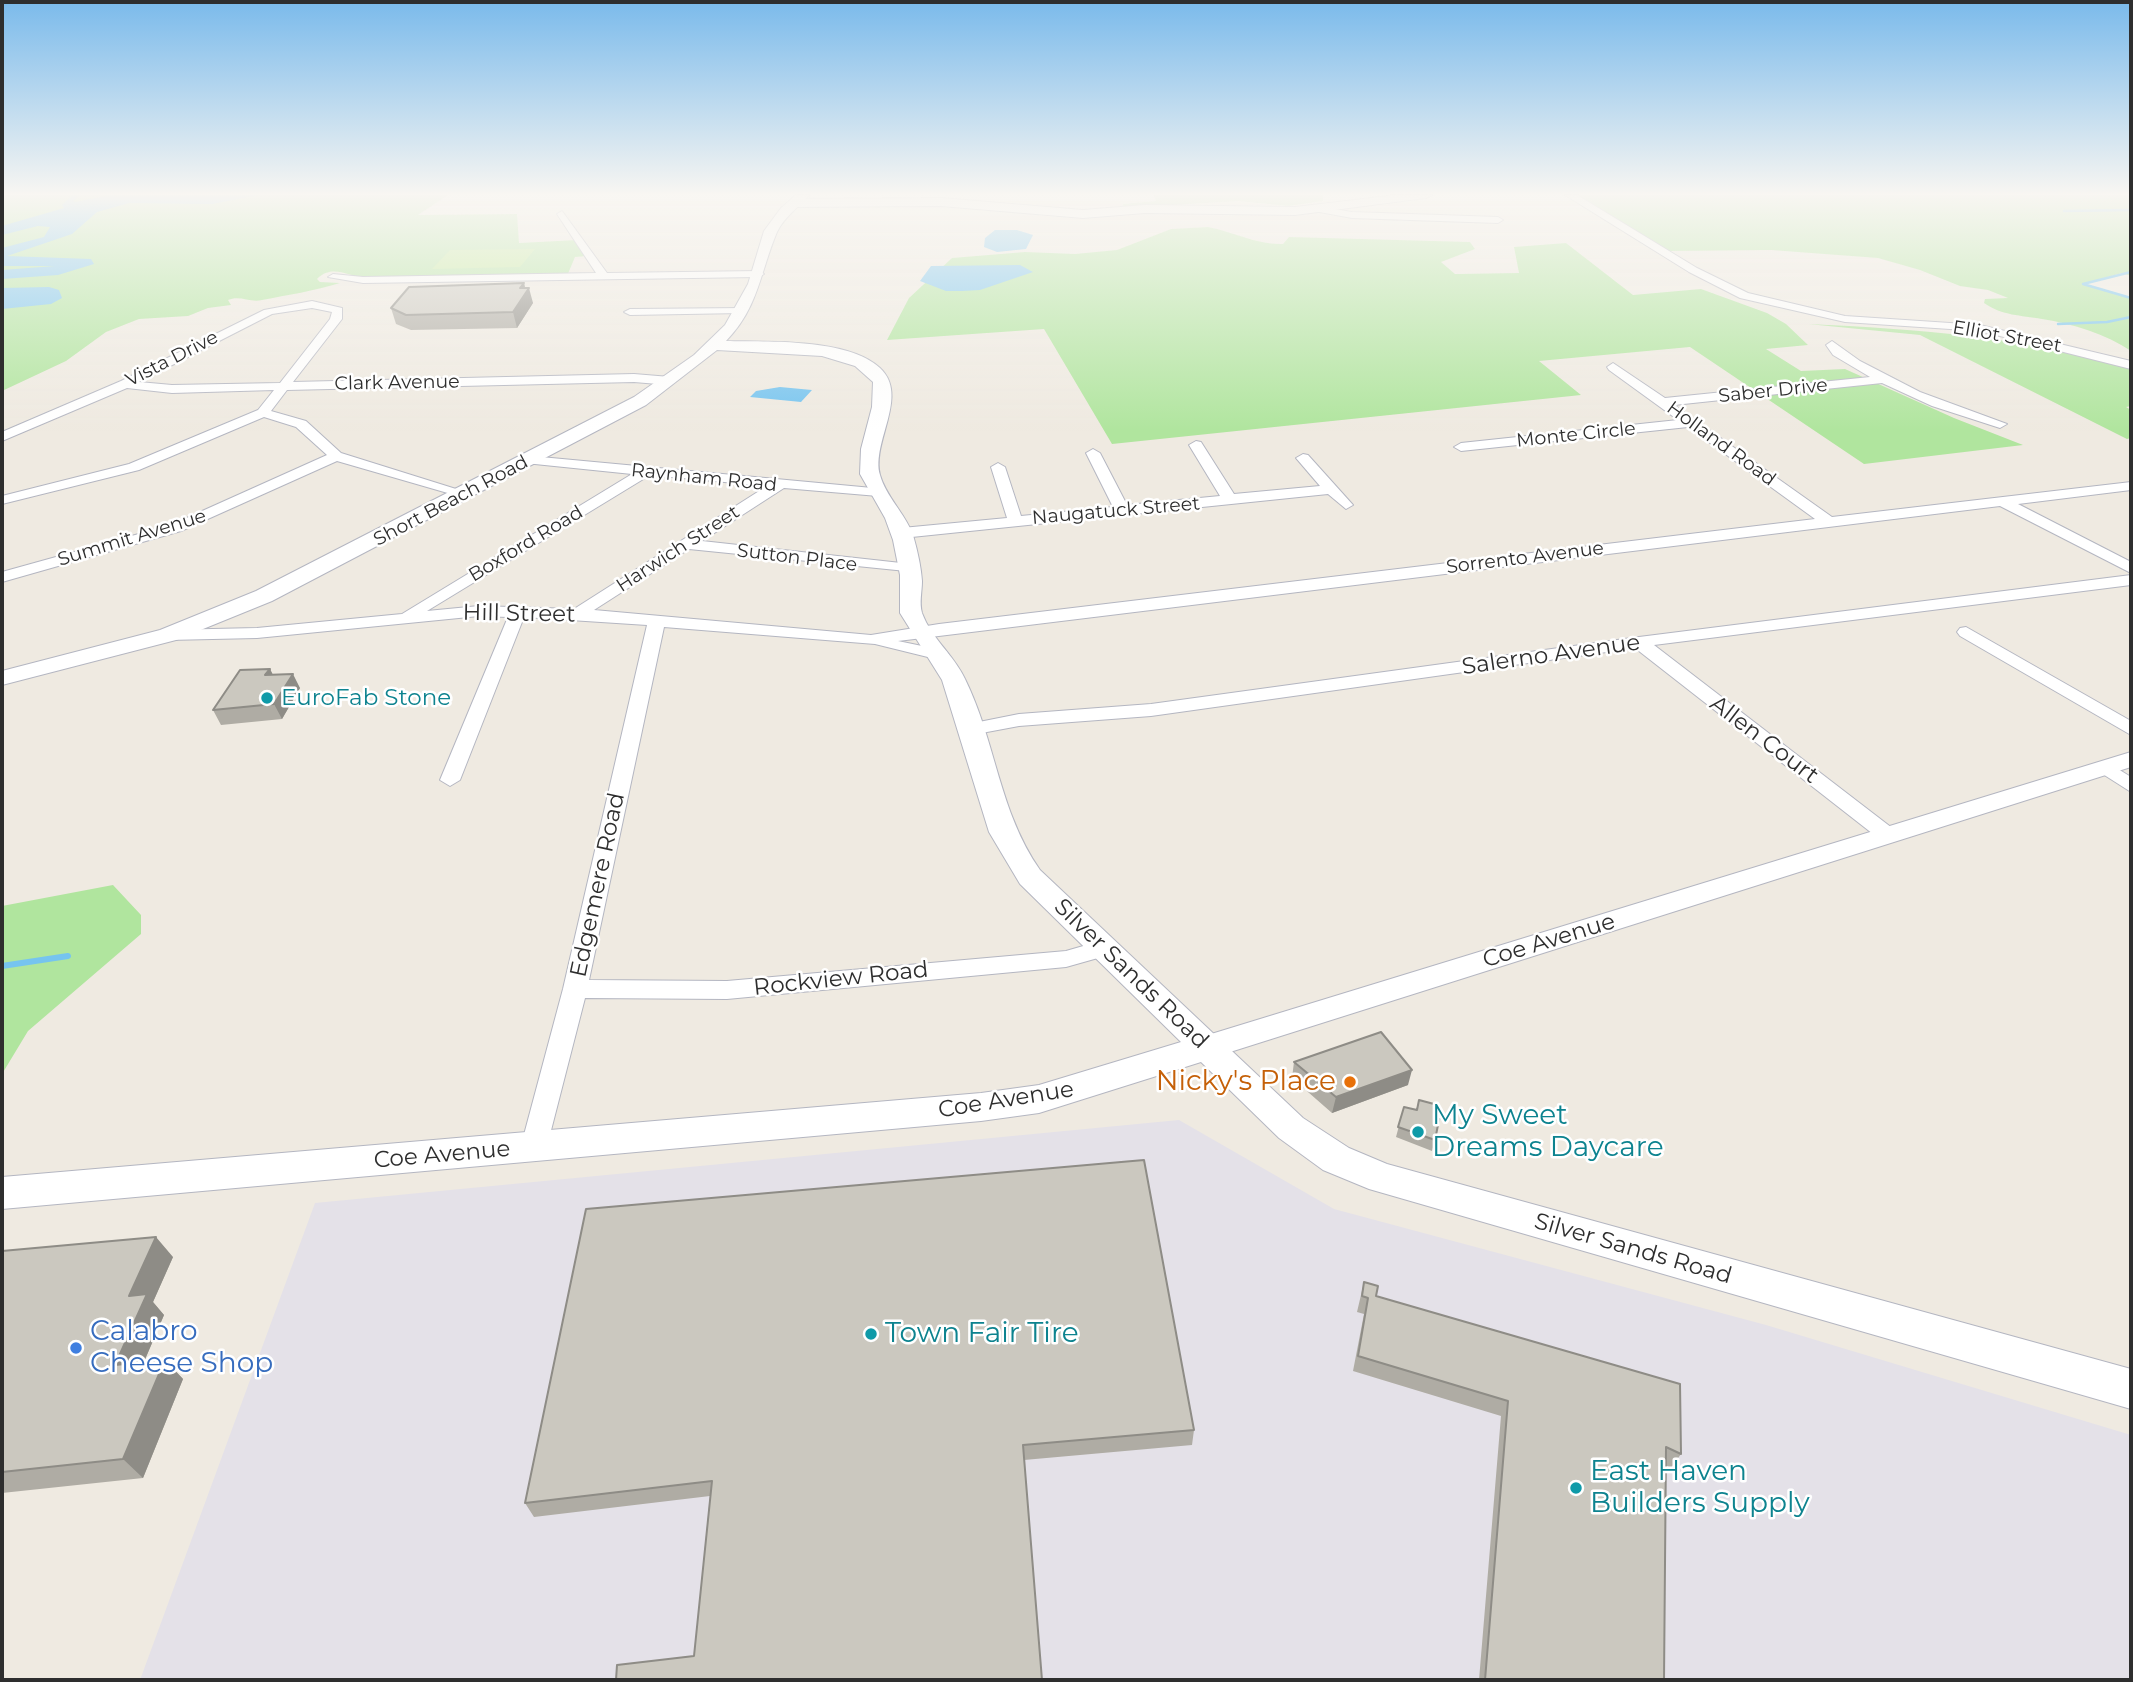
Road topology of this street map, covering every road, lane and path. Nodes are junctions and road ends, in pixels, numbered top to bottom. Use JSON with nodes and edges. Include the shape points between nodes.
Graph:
{"nodes":[{"id":1,"x":602,"y":273,"type":"edge"},
{"id":2,"x":1700,"y":273,"type":"edge"},
{"id":3,"x":759,"y":274,"type":"joint"},
{"id":4,"x":333,"y":277,"type":"dead end"},
{"id":5,"x":604,"y":277,"type":"junction"},
{"id":6,"x":742,"y":310,"type":"junction"},
{"id":7,"x":630,"y":312,"type":"dead end"},
{"id":8,"x":714,"y":345,"type":"junction"},
{"id":9,"x":1832,"y":345,"type":"dead end"},
{"id":10,"x":2131,"y":365,"type":"edge"},
{"id":11,"x":1613,"y":367,"type":"dead end"},
{"id":12,"x":1883,"y":379,"type":"junction"},
{"id":13,"x":670,"y":381,"type":"junction"},
{"id":14,"x":125,"y":384,"type":"junction"},
{"id":15,"x":285,"y":385,"type":"junction"},
{"id":16,"x":1662,"y":402,"type":"junction"},
{"id":17,"x":263,"y":413,"type":"junction"},
{"id":18,"x":1690,"y":423,"type":"junction"},
{"id":19,"x":2000,"y":424,"type":"dead end"},
{"id":20,"x":2,"y":437,"type":"edge"},
{"id":21,"x":1196,"y":445,"type":"dead end"},
{"id":22,"x":1461,"y":447,"type":"dead end"},
{"id":23,"x":1093,"y":453,"type":"dead end"},
{"id":24,"x":336,"y":456,"type":"junction"},
{"id":25,"x":1303,"y":458,"type":"dead end"},
{"id":26,"x":530,"y":460,"type":"junction"},
{"id":27,"x":998,"y":467,"type":"dead end"},
{"id":28,"x":645,"y":472,"type":"junction"},
{"id":29,"x":779,"y":485,"type":"junction"},
{"id":30,"x":2129,"y":486,"type":"edge"},
{"id":31,"x":1330,"y":489,"type":"junction"},
{"id":32,"x":878,"y":492,"type":"junction"},
{"id":33,"x":465,"y":494,"type":"junction"},
{"id":34,"x":2,"y":500,"type":"edge"},
{"id":35,"x":1230,"y":500,"type":"junction"},
{"id":36,"x":2001,"y":501,"type":"junction"},
{"id":37,"x":1346,"y":505,"type":"dead end"},
{"id":38,"x":1122,"y":510,"type":"junction"},
{"id":39,"x":1015,"y":520,"type":"junction"},
{"id":40,"x":1829,"y":522,"type":"junction"},
{"id":41,"x":902,"y":533,"type":"junction"},
{"id":42,"x":684,"y":544,"type":"junction"},
{"id":43,"x":2131,"y":568,"type":"edge"},
{"id":44,"x":910,"y":569,"type":"junction"},
{"id":45,"x":2,"y":576,"type":"edge"},
{"id":46,"x":2131,"y":580,"type":"edge"},
{"id":47,"x":518,"y":612,"type":"junction"},
{"id":48,"x":577,"y":614,"type":"junction"},
{"id":49,"x":407,"y":616,"type":"junction"},
{"id":50,"x":656,"y":623,"type":"junction"},
{"id":51,"x":1966,"y":632,"type":"dead end"},
{"id":52,"x":168,"y":635,"type":"junction"},
{"id":53,"x":871,"y":640,"type":"junction"},
{"id":54,"x":1639,"y":642,"type":"junction"},
{"id":55,"x":931,"y":644,"type":"junction"},
{"id":56,"x":2,"y":678,"type":"edge"},
{"id":57,"x":971,"y":729,"type":"junction"},
{"id":58,"x":2131,"y":729,"type":"edge"},
{"id":59,"x":2131,"y":759,"type":"edge"},
{"id":60,"x":2105,"y":767,"type":"junction"},
{"id":61,"x":450,"y":780,"type":"dead end"},
{"id":62,"x":2131,"y":786,"type":"edge"},
{"id":63,"x":1889,"y":836,"type":"junction"},
{"id":64,"x":1104,"y":948,"type":"junction"},
{"id":65,"x":575,"y":989,"type":"junction"},
{"id":66,"x":1208,"y":1047,"type":"junction"},
{"id":67,"x":534,"y":1146,"type":"junction"},
{"id":68,"x":2,"y":1192,"type":"edge"},
{"id":69,"x":2131,"y":1389,"type":"edge"}],
"edges":[{"from":1,"to":5,"type":"street"},
{"from":2,"to":10,"type":"street","name":"Elliot Street","via":[[1744,296],[1818,314],[1980,328]]},
{"from":3,"to":5,"type":"street"},
{"from":3,"to":6,"type":"main road","name":"Short Beach Road"},
{"from":4,"to":5,"type":"street","via":[[363,281]]},
{"from":6,"to":7,"type":"street"},
{"from":6,"to":8,"type":"main road","name":"Short Beach Road"},
{"from":8,"to":13,"type":"main road","name":"Short Beach Road"},
{"from":8,"to":32,"type":"main road","name":"Silver Sands Road","via":[[831,354],[875,373],[882,385],[880,408],[867,458]]},
{"from":9,"to":12,"type":"street"},
{"from":11,"to":16,"type":"street","name":"Holland Road"},
{"from":12,"to":16,"type":"street","name":"Saber Drive"},
{"from":12,"to":19,"type":"street","via":[[1973,418]]},
{"from":13,"to":15,"type":"street","name":"Clark Avenue"},
{"from":13,"to":26,"type":"main road","name":"Short Beach Road"},
{"from":14,"to":15,"type":"street","name":"Clark Avenue","via":[[172,389]]},
{"from":14,"to":15,"type":"street","name":"Vista Drive","via":[[268,312],[309,306],[338,310],[336,319]]},
{"from":14,"to":20,"type":"street","name":"Vista Drive"},
{"from":15,"to":17,"type":"street"},
{"from":16,"to":18,"type":"street","name":"Holland Road"},
{"from":17,"to":24,"type":"street","via":[[301,424]]},
{"from":17,"to":34,"type":"street","via":[[134,467]]},
{"from":18,"to":22,"type":"street","name":"Monte Circle"},
{"from":18,"to":40,"type":"street","name":"Holland Road"},
{"from":21,"to":35,"type":"street"},
{"from":23,"to":38,"type":"street"},
{"from":24,"to":33,"type":"street"},
{"from":24,"to":45,"type":"street","name":"Summit Avenue","via":[[176,528]]},
{"from":25,"to":31,"type":"street"},
{"from":26,"to":28,"type":"street","name":"Raynham Road"},
{"from":26,"to":33,"type":"main road","name":"Short Beach Road"},
{"from":27,"to":39,"type":"street"},
{"from":28,"to":29,"type":"street","name":"Raynham Road"},
{"from":28,"to":49,"type":"street","name":"Boxford Road"},
{"from":29,"to":32,"type":"street","name":"Raynham Road"},
{"from":29,"to":42,"type":"street","name":"Harwich Street"},
{"from":30,"to":36,"type":"street","name":"Sorrento Avenue"},
{"from":31,"to":35,"type":"street","name":"Naugatuck Street"},
{"from":31,"to":37,"type":"street"},
{"from":32,"to":41,"type":"main road","name":"Silver Sands Road"},
{"from":33,"to":52,"type":"main road","name":"Short Beach Road","via":[[264,596]]},
{"from":35,"to":38,"type":"street","name":"Naugatuck Street"},
{"from":36,"to":40,"type":"street","name":"Sorrento Avenue"},
{"from":36,"to":43,"type":"street"},
{"from":38,"to":39,"type":"street","name":"Naugatuck Street"},
{"from":39,"to":41,"type":"street","name":"Naugatuck Street"},
{"from":40,"to":55,"type":"street","name":"Sorrento Avenue"},
{"from":41,"to":44,"type":"main road","name":"Silver Sands Road"},
{"from":42,"to":44,"type":"street","name":"Sutton Place"},
{"from":42,"to":48,"type":"street","name":"Harwich Street"},
{"from":44,"to":55,"type":"main road","name":"Silver Sands Road","via":[[909,608]]},
{"from":46,"to":54,"type":"street","name":"Salerno Avenue"},
{"from":47,"to":48,"type":"street","name":"Hill Street"},
{"from":47,"to":49,"type":"street","name":"Hill Street"},
{"from":47,"to":61,"type":"street"},
{"from":48,"to":50,"type":"street","name":"Hill Street"},
{"from":49,"to":52,"type":"street","name":"Hill Street","via":[[257,633]]},
{"from":50,"to":53,"type":"street","name":"Hill Street"},
{"from":50,"to":65,"type":"street","name":"Edgemere Road"},
{"from":51,"to":58,"type":"street"},
{"from":52,"to":56,"type":"main road","name":"Short Beach Road"},
{"from":53,"to":55,"type":"street","name":"Hill Street"},
{"from":53,"to":55,"type":"street","name":"Hill Street"},
{"from":54,"to":57,"type":"street","name":"Salerno Avenue","via":[[1164,708],[1019,720]]},
{"from":54,"to":63,"type":"street","name":"Allen Court"},
{"from":55,"to":57,"type":"main road","name":"Silver Sands Road","via":[[953,680]]},
{"from":57,"to":64,"type":"main road","name":"Silver Sands Road","via":[[997,817],[1017,860]]},
{"from":59,"to":60,"type":"street","name":"Coe Avenue"},
{"from":60,"to":62,"type":"street"},
{"from":60,"to":63,"type":"street","name":"Coe Avenue"},
{"from":63,"to":66,"type":"street","name":"Coe Avenue"},
{"from":64,"to":65,"type":"street","name":"Rockview Road","via":[[1066,959],[727,990]]},
{"from":64,"to":66,"type":"main road","name":"Silver Sands Road"},
{"from":65,"to":67,"type":"street","name":"Edgemere Road"},
{"from":66,"to":67,"type":"main road","name":"Coe Avenue","via":[[1039,1099]]},
{"from":66,"to":69,"type":"main road","name":"Silver Sands Road","via":[[1270,1110],[1314,1146],[1382,1178]]},
{"from":67,"to":68,"type":"main road","name":"Coe Avenue"}]}
